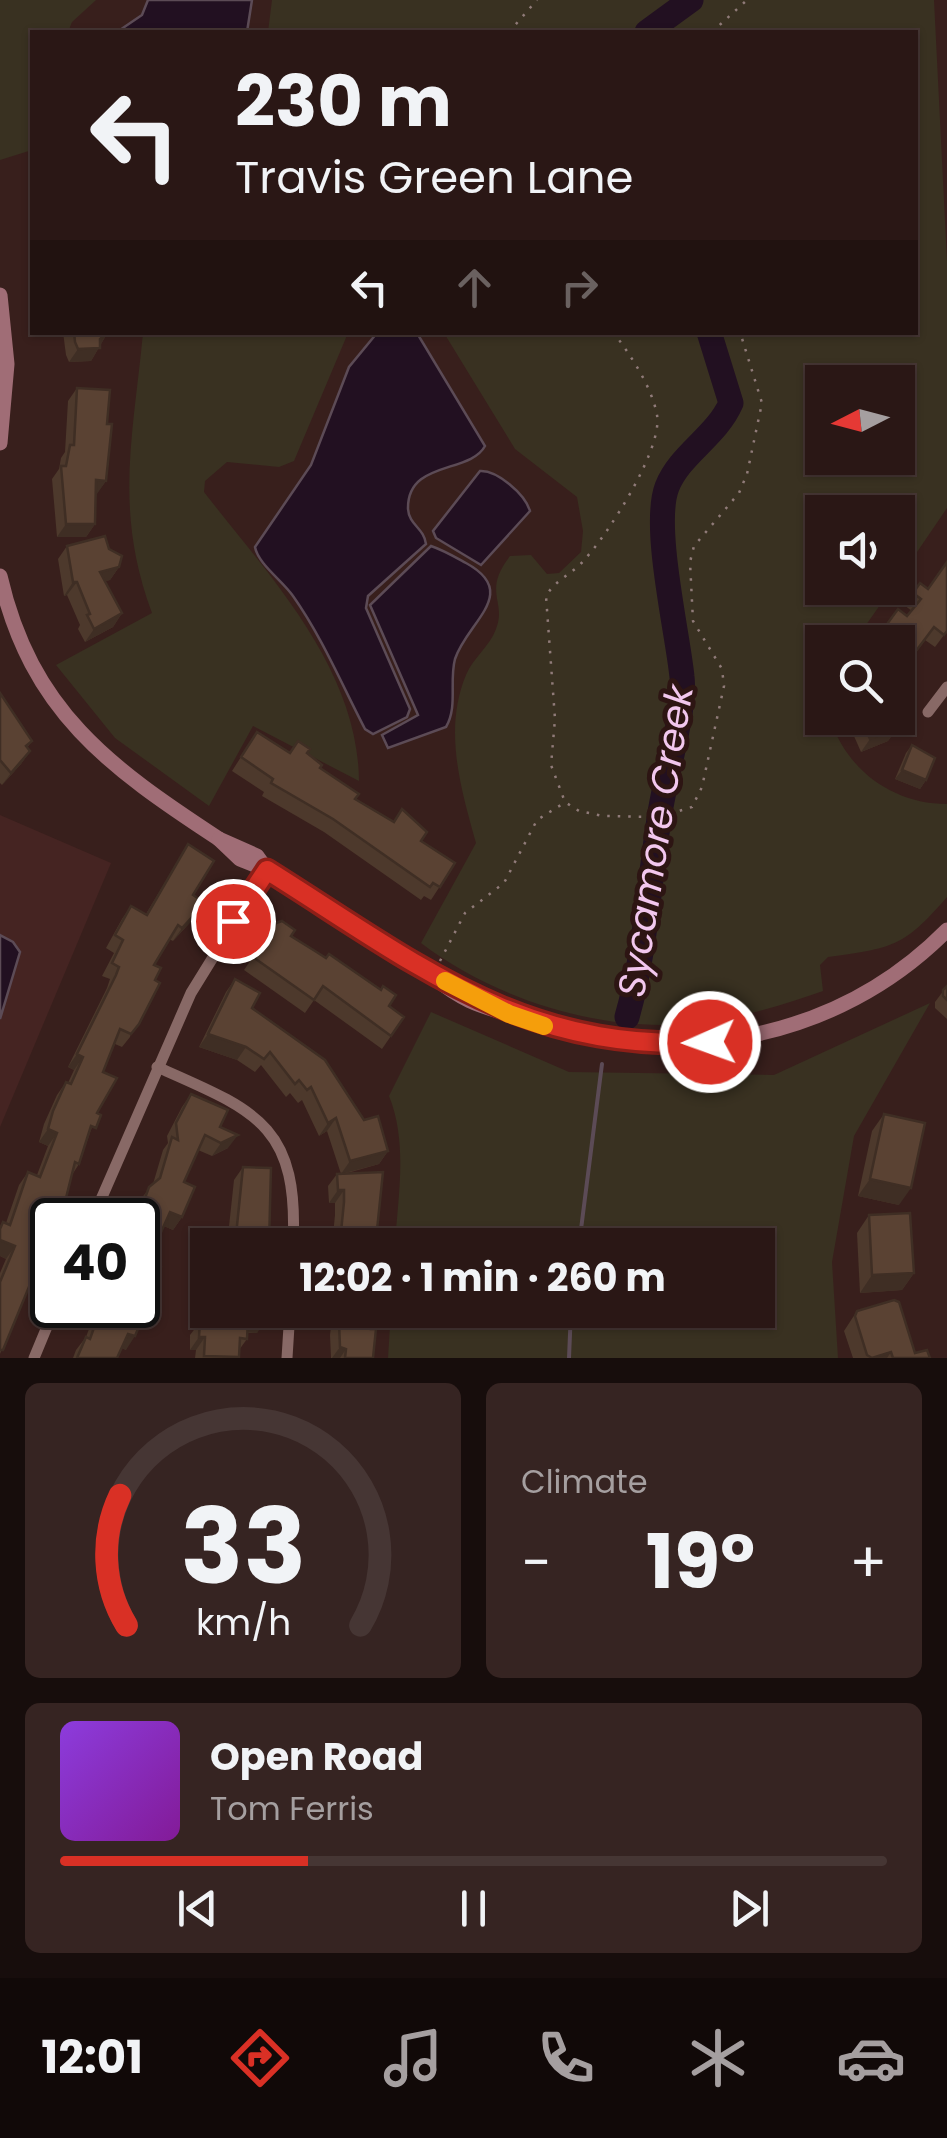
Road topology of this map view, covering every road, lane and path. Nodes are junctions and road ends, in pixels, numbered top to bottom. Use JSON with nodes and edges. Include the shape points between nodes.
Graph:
{"nodes":[{"id":1,"x":537,"y":0,"type":"edge"},
{"id":2,"x":747,"y":0,"type":"edge"},
{"id":3,"x":511,"y":30,"type":"edge"},
{"id":4,"x":714,"y":30,"type":"edge"},
{"id":5,"x":0,"y":295,"type":"edge"},
{"id":6,"x":615,"y":335,"type":"edge"},
{"id":7,"x":741,"y":335,"type":"edge"},
{"id":8,"x":0,"y":443,"type":"edge"},
{"id":9,"x":0,"y":576,"type":"edge"},
{"id":10,"x":947,"y":687,"type":"edge"},
{"id":11,"x":928,"y":712,"type":"dead end"},
{"id":12,"x":566,"y":802,"type":"junction"},
{"id":13,"x":267,"y":870,"type":"junction"},
{"id":14,"x":947,"y":930,"type":"edge"},
{"id":15,"x":435,"y":969,"type":"junction"},
{"id":16,"x":157,"y":1066,"type":"junction"},
{"id":17,"x":101,"y":1198,"type":"edge"},
{"id":18,"x":293,"y":1228,"type":"edge"},
{"id":19,"x":46,"y":1328,"type":"edge"},
{"id":20,"x":289,"y":1328,"type":"edge"},
{"id":21,"x":34,"y":1358,"type":"edge"},
{"id":22,"x":287,"y":1358,"type":"edge"}],
"edges":[{"from":1,"to":3,"type":"path"},
{"from":2,"to":4,"type":"path"},
{"from":5,"to":8,"type":"street","via":[[7,364]]},
{"from":6,"to":12,"type":"path","via":[[649,393],[656,431],[626,500],[584,561],[546,596],[556,718],[551,765]]},
{"from":7,"to":12,"type":"path","via":[[762,403],[751,456],[740,494],[708,526],[690,562],[693,621],[722,670],[724,686],[702,788],[692,807],[659,817],[603,816]]},
{"from":9,"to":13,"type":"street","via":[[25,652],[68,722],[120,772],[257,856]]},
{"from":10,"to":11,"type":"street"},
{"from":12,"to":15,"type":"path","via":[[537,820],[504,883],[465,914]]},
{"from":13,"to":15,"type":"street"},
{"from":13,"to":16,"type":"street","via":[[191,993]]},
{"from":14,"to":15,"type":"street","via":[[860,996],[804,1022],[688,1044],[566,1032],[509,1014]]},
{"from":16,"to":17,"type":"street"},
{"from":16,"to":18,"type":"street","via":[[236,1103],[272,1134],[291,1171]]},
{"from":19,"to":21,"type":"street"},
{"from":20,"to":22,"type":"street"}]}
